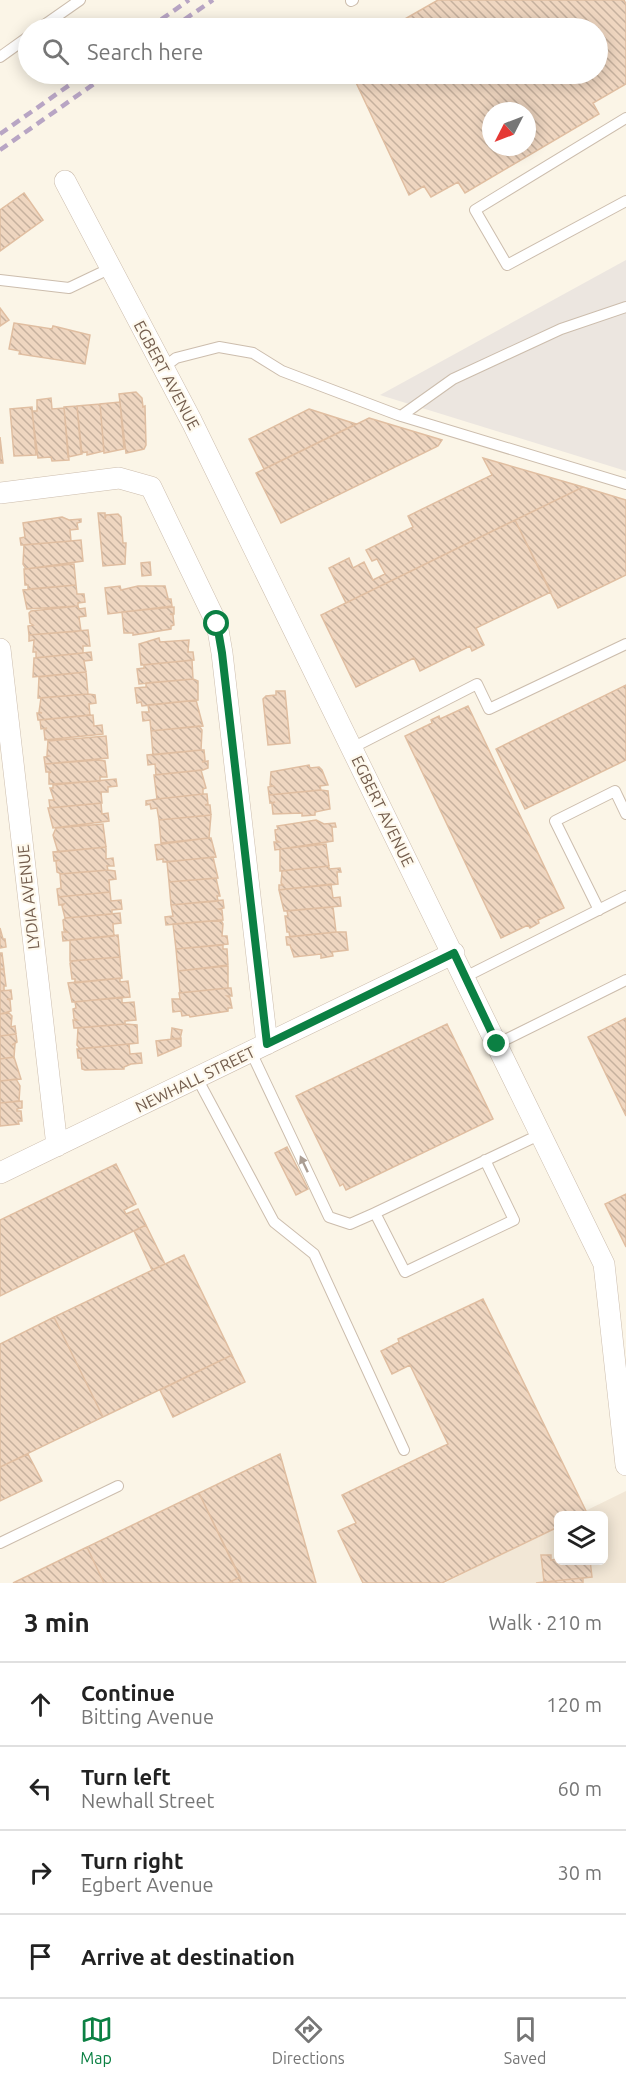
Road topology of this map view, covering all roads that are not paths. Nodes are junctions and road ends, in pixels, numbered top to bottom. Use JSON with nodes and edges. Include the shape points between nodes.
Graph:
{"nodes":[{"id":1,"x":80,"y":0,"type":"edge"},
{"id":2,"x":54,"y":18,"type":"edge"},
{"id":3,"x":18,"y":44,"type":"edge"},
{"id":4,"x":0,"y":57,"type":"edge"},
{"id":5,"x":626,"y":118,"type":"edge"},
{"id":6,"x":65,"y":181,"type":"dead end"},
{"id":7,"x":626,"y":201,"type":"edge"},
{"id":8,"x":111,"y":268,"type":"junction"},
{"id":9,"x":0,"y":280,"type":"edge"},
{"id":10,"x":626,"y":307,"type":"edge"},
{"id":11,"x":163,"y":368,"type":"junction"},
{"id":12,"x":401,"y":416,"type":"junction"},
{"id":13,"x":626,"y":484,"type":"edge"},
{"id":14,"x":0,"y":493,"type":"edge"},
{"id":15,"x":626,"y":644,"type":"edge"},
{"id":16,"x":0,"y":649,"type":"edge"},
{"id":17,"x":352,"y":748,"type":"junction"},
{"id":18,"x":626,"y":814,"type":"edge"},
{"id":19,"x":626,"y":897,"type":"edge"},
{"id":20,"x":599,"y":910,"type":"junction"},
{"id":21,"x":454,"y":953,"type":"junction"},
{"id":22,"x":465,"y":977,"type":"junction"},
{"id":23,"x":626,"y":980,"type":"edge"},
{"id":24,"x":497,"y":1044,"type":"junction"},
{"id":25,"x":259,"y":1048,"type":"junction"},
{"id":26,"x":197,"y":1078,"type":"junction"},
{"id":27,"x":541,"y":1134,"type":"junction"},
{"id":28,"x":57,"y":1146,"type":"junction"},
{"id":29,"x":485,"y":1160,"type":"junction"},
{"id":30,"x":0,"y":1173,"type":"edge"},
{"id":31,"x":375,"y":1213,"type":"junction"},
{"id":32,"x":621,"y":1377,"type":"edge"},
{"id":33,"x":404,"y":1450,"type":"dead end"},
{"id":34,"x":626,"y":1464,"type":"edge"},
{"id":35,"x":118,"y":1486,"type":"dead end"},
{"id":36,"x":0,"y":1543,"type":"edge"}],
"edges":[{"from":1,"to":2,"type":"lane"},
{"from":3,"to":4,"type":"lane"},
{"from":5,"to":7,"type":"lane","via":[[475,210],[507,265]]},
{"from":6,"to":8,"type":"street","name":"EGBERT AVENUE"},
{"from":8,"to":9,"type":"lane","via":[[69,288]]},
{"from":8,"to":11,"type":"street","name":"EGBERT AVENUE"},
{"from":10,"to":12,"type":"lane","via":[[561,329],[453,379]]},
{"from":11,"to":12,"type":"lane","via":[[176,358],[219,347],[253,353],[282,371]]},
{"from":11,"to":17,"type":"street","name":"EGBERT AVENUE"},
{"from":12,"to":13,"type":"lane"},
{"from":14,"to":25,"type":"street","via":[[119,478],[151,487],[217,624]]},
{"from":15,"to":17,"type":"lane","via":[[489,709],[477,684]]},
{"from":16,"to":28,"type":"street","name":"LYDIA AVENUE"},
{"from":17,"to":21,"type":"street","name":"EGBERT AVENUE"},
{"from":18,"to":20,"type":"lane","via":[[615,791],[555,821]]},
{"from":19,"to":20,"type":"lane"},
{"from":20,"to":22,"type":"lane"},
{"from":21,"to":22,"type":"street","name":"EGBERT AVENUE"},
{"from":21,"to":25,"type":"street","name":"NEWHALL STREET"},
{"from":22,"to":24,"type":"street","name":"EGBERT AVENUE"},
{"from":23,"to":24,"type":"lane"},
{"from":24,"to":27,"type":"street","name":"EGBERT AVENUE"},
{"from":25,"to":26,"type":"street","name":"NEWHALL STREET"},
{"from":31,"to":25,"type":"lane","one_way":true,"via":[[350,1224],[328,1217]]},
{"from":26,"to":28,"type":"street","name":"NEWHALL STREET"},
{"from":26,"to":33,"type":"lane","via":[[274,1222],[314,1254]]},
{"from":27,"to":29,"type":"lane"},
{"from":27,"to":32,"type":"street","name":"EGBERT AVENUE","via":[[604,1264]]},
{"from":28,"to":30,"type":"street","name":"NEWHALL STREET"},
{"from":29,"to":31,"type":"lane"},
{"from":29,"to":31,"type":"lane","via":[[514,1220],[405,1272]]},
{"from":32,"to":34,"type":"street","name":"EGBERT AVENUE"},
{"from":35,"to":36,"type":"lane"}]}
